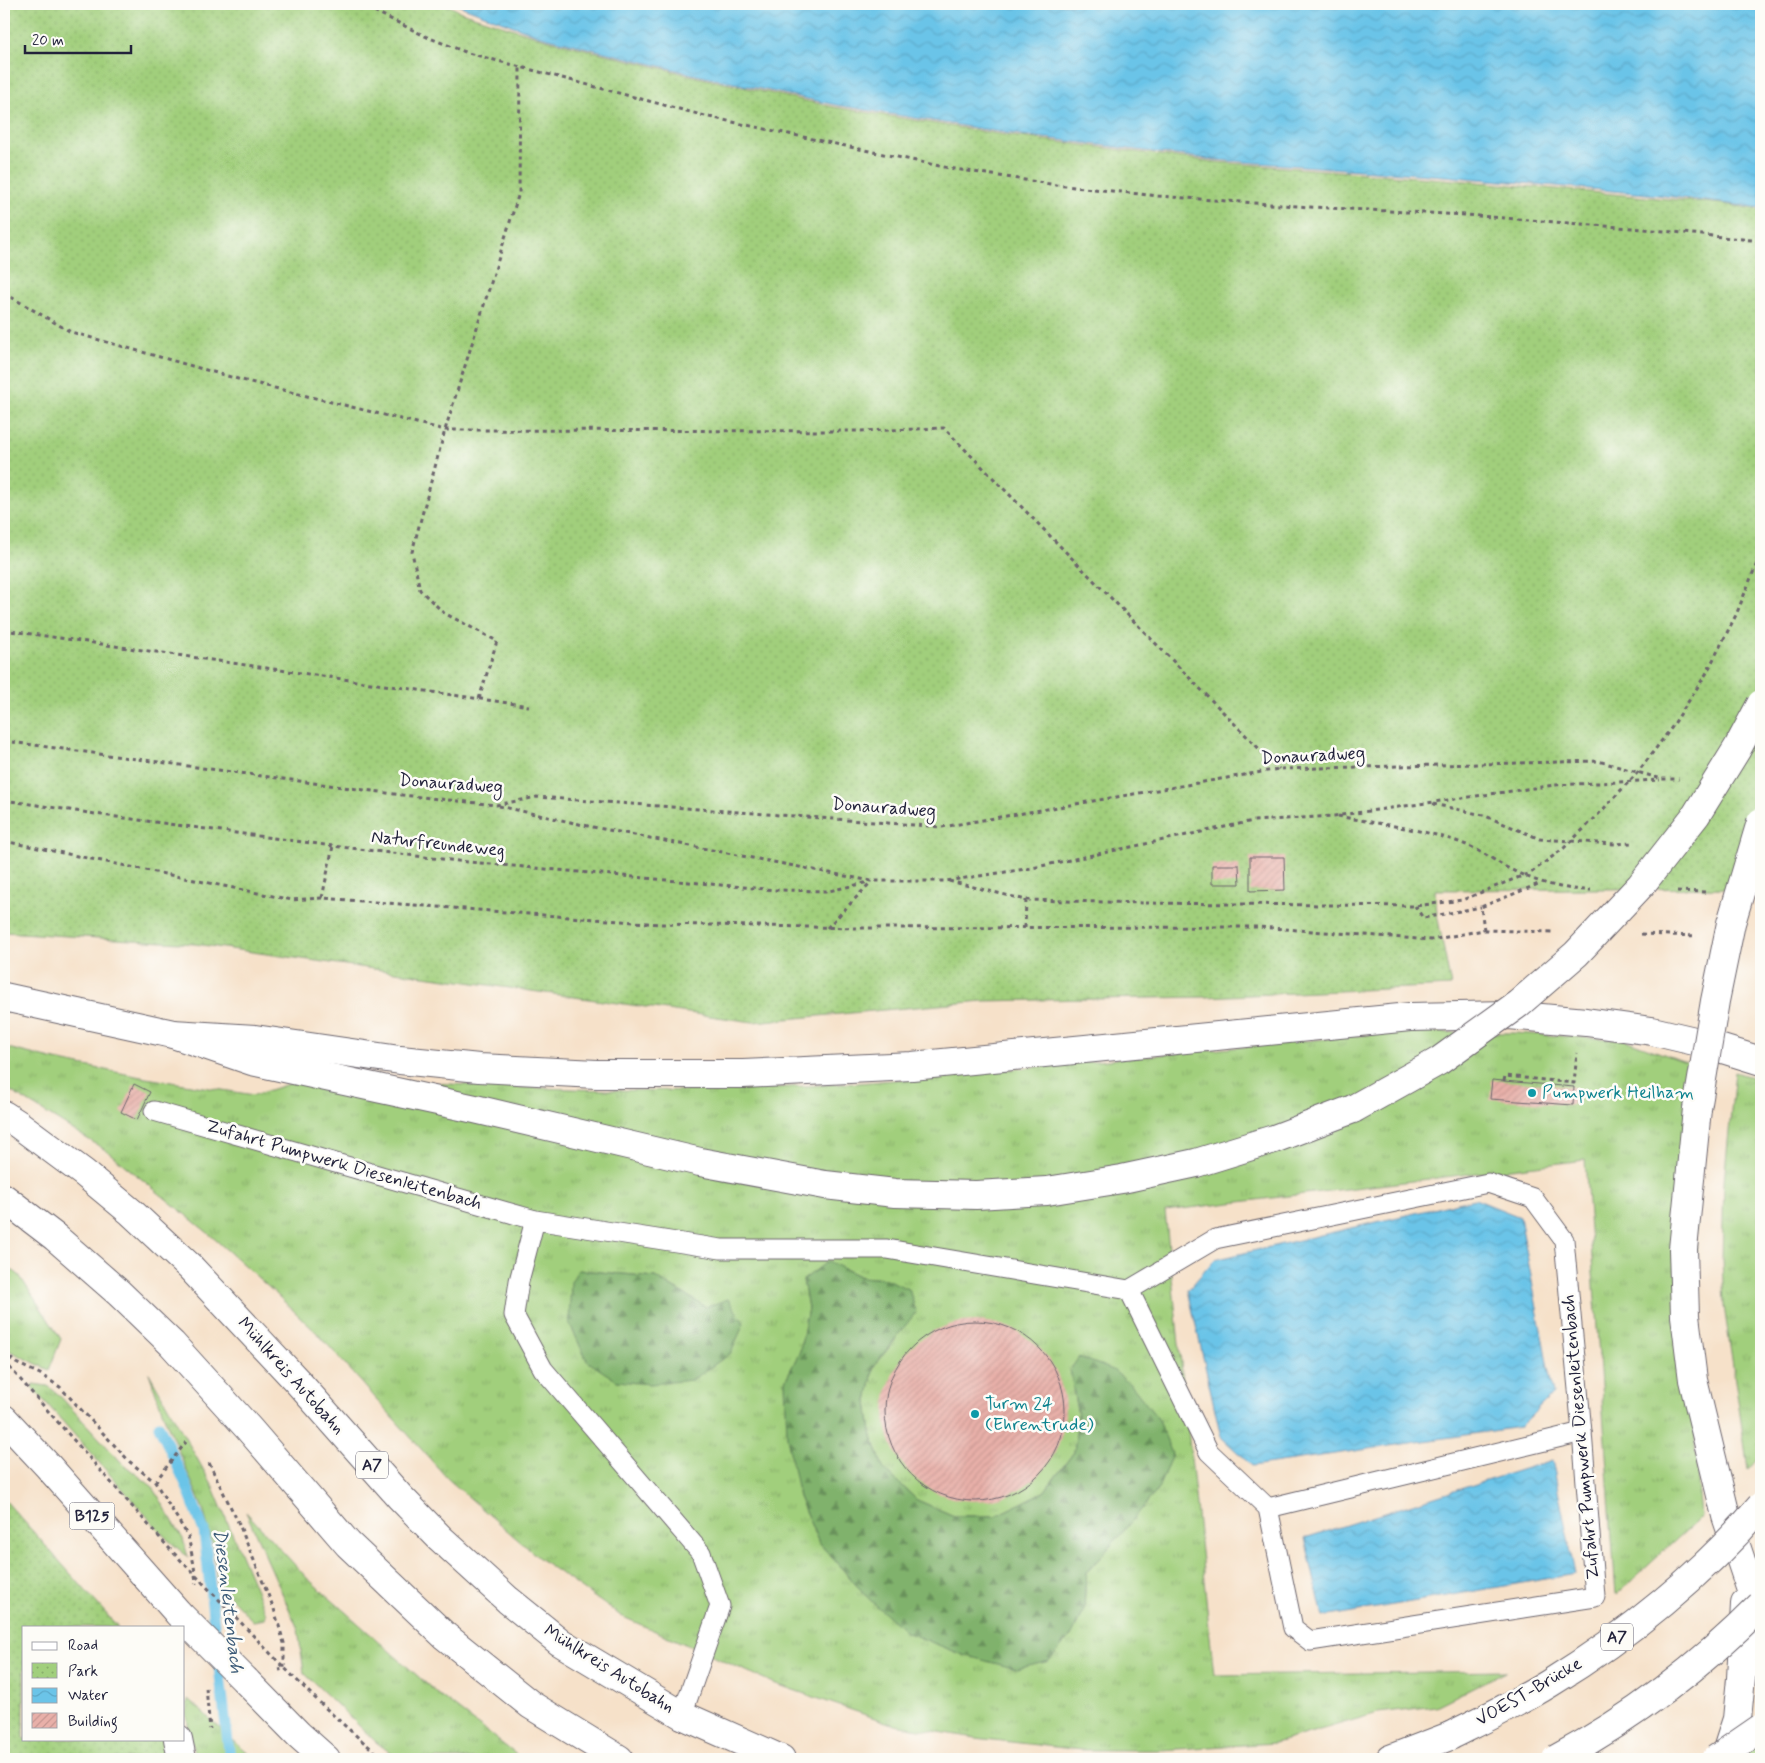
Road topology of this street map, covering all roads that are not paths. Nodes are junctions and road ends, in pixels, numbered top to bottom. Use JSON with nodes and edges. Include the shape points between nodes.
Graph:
{"nodes":[{"id":1,"x":1761,"y":704,"type":"edge"},
{"id":2,"x":1761,"y":822,"type":"edge"},
{"id":3,"x":4,"y":998,"type":"edge"},
{"id":4,"x":173,"y":1034,"type":"junction"},
{"id":5,"x":1761,"y":1061,"type":"edge"},
{"id":6,"x":154,"y":1111,"type":"dead end"},
{"id":7,"x":4,"y":1115,"type":"edge"},
{"id":8,"x":4,"y":1198,"type":"edge"},
{"id":9,"x":535,"y":1220,"type":"junction"},
{"id":10,"x":1128,"y":1290,"type":"junction"},
{"id":11,"x":4,"y":1419,"type":"edge"},
{"id":12,"x":1582,"y":1432,"type":"junction"},
{"id":13,"x":1761,"y":1506,"type":"edge"},
{"id":14,"x":1268,"y":1508,"type":"junction"},
{"id":15,"x":1746,"y":1577,"type":"junction"},
{"id":16,"x":1761,"y":1606,"type":"edge"},
{"id":17,"x":176,"y":1620,"type":"edge"},
{"id":18,"x":1761,"y":1620,"type":"edge"},
{"id":19,"x":185,"y":1628,"type":"edge"},
{"id":20,"x":532,"y":1705,"type":"junction"},
{"id":21,"x":682,"y":1715,"type":"junction"},
{"id":22,"x":1761,"y":1728,"type":"edge"},
{"id":23,"x":178,"y":1740,"type":"edge"},
{"id":24,"x":182,"y":1759,"type":"edge"},
{"id":25,"x":326,"y":1759,"type":"edge"},
{"id":26,"x":579,"y":1759,"type":"edge"},
{"id":27,"x":619,"y":1759,"type":"edge"},
{"id":28,"x":781,"y":1759,"type":"edge"},
{"id":29,"x":1390,"y":1759,"type":"edge"},
{"id":30,"x":1556,"y":1759,"type":"edge"},
{"id":31,"x":1716,"y":1759,"type":"edge"},
{"id":32,"x":1724,"y":1759,"type":"edge"}],
"edges":[{"from":1,"to":4,"type":"main road","bridge":true,"via":[[1696,815],[1641,885],[1576,954],[1518,1004],[1439,1061],[1353,1109],[1274,1139],[1205,1160],[1122,1179],[1047,1192],[976,1195],[895,1193],[825,1185],[700,1162],[252,1061]]},
{"from":2,"to":15,"type":"main road","bridge":true,"via":[[1732,923],[1715,1001],[1696,1109],[1683,1249],[1685,1316],[1693,1380],[1726,1516]]},
{"from":3,"to":4,"type":"main road"},
{"from":4,"to":5,"type":"main road","via":[[255,1039],[479,1068],[597,1074],[743,1074],[912,1066],[1410,1017],[1509,1015],[1652,1031],[1703,1042]]},
{"from":6,"to":9,"type":"lane","name":"Zufahrt Pumpwerk Diesenleitenbach"},
{"from":7,"to":21,"type":"main road","name":"Mühlkreis Autobahn","number":"A7","via":[[84,1173],[176,1254],[234,1313],[400,1497],[508,1600],[560,1642]]},
{"from":8,"to":20,"type":"main road","via":[[119,1293],[184,1358],[348,1544],[445,1636]]},
{"from":9,"to":10,"type":"lane","name":"Zufahrt Pumpwerk Diesenleitenbach","via":[[721,1249],[887,1249]]},
{"from":9,"to":21,"type":"lane","via":[[514,1315],[543,1368],[701,1553],[720,1606]]},
{"from":10,"to":12,"type":"lane","name":"Zufahrt Pumpwerk Diesenleitenbach","via":[[1215,1239],[1488,1183],[1533,1198],[1564,1240]]},
{"from":10,"to":14,"type":"lane","via":[[1209,1452]]},
{"from":11,"to":17,"type":"main road","number":"B125","via":[[48,1466]]},
{"from":12,"to":14,"type":"lane"},
{"from":12,"to":14,"type":"lane","name":"Zufahrt Pumpwerk Diesenleitenbach","via":[[1595,1597],[1310,1642],[1293,1628]]},
{"from":13,"to":29,"type":"main road","name":"VOEST-Brücke","number":"A7","bridge":true,"via":[[1724,1546],[1598,1652],[1500,1712]]},
{"from":15,"to":18,"type":"main road"},
{"from":15,"to":32,"type":"main road","via":[[1738,1710]]},
{"from":16,"to":30,"type":"main road","bridge":true,"via":[[1692,1668],[1644,1705]]},
{"from":19,"to":25,"type":"main road","number":"B125","bridge":true,"via":[[246,1681]]},
{"from":20,"to":26,"type":"main road"},
{"from":20,"to":27,"type":"main road"},
{"from":21,"to":28,"type":"main road","name":"Mühlkreis Autobahn","number":"A7"},
{"from":22,"to":31,"type":"main road","bridge":true},
{"from":23,"to":24,"type":"main road"}]}
